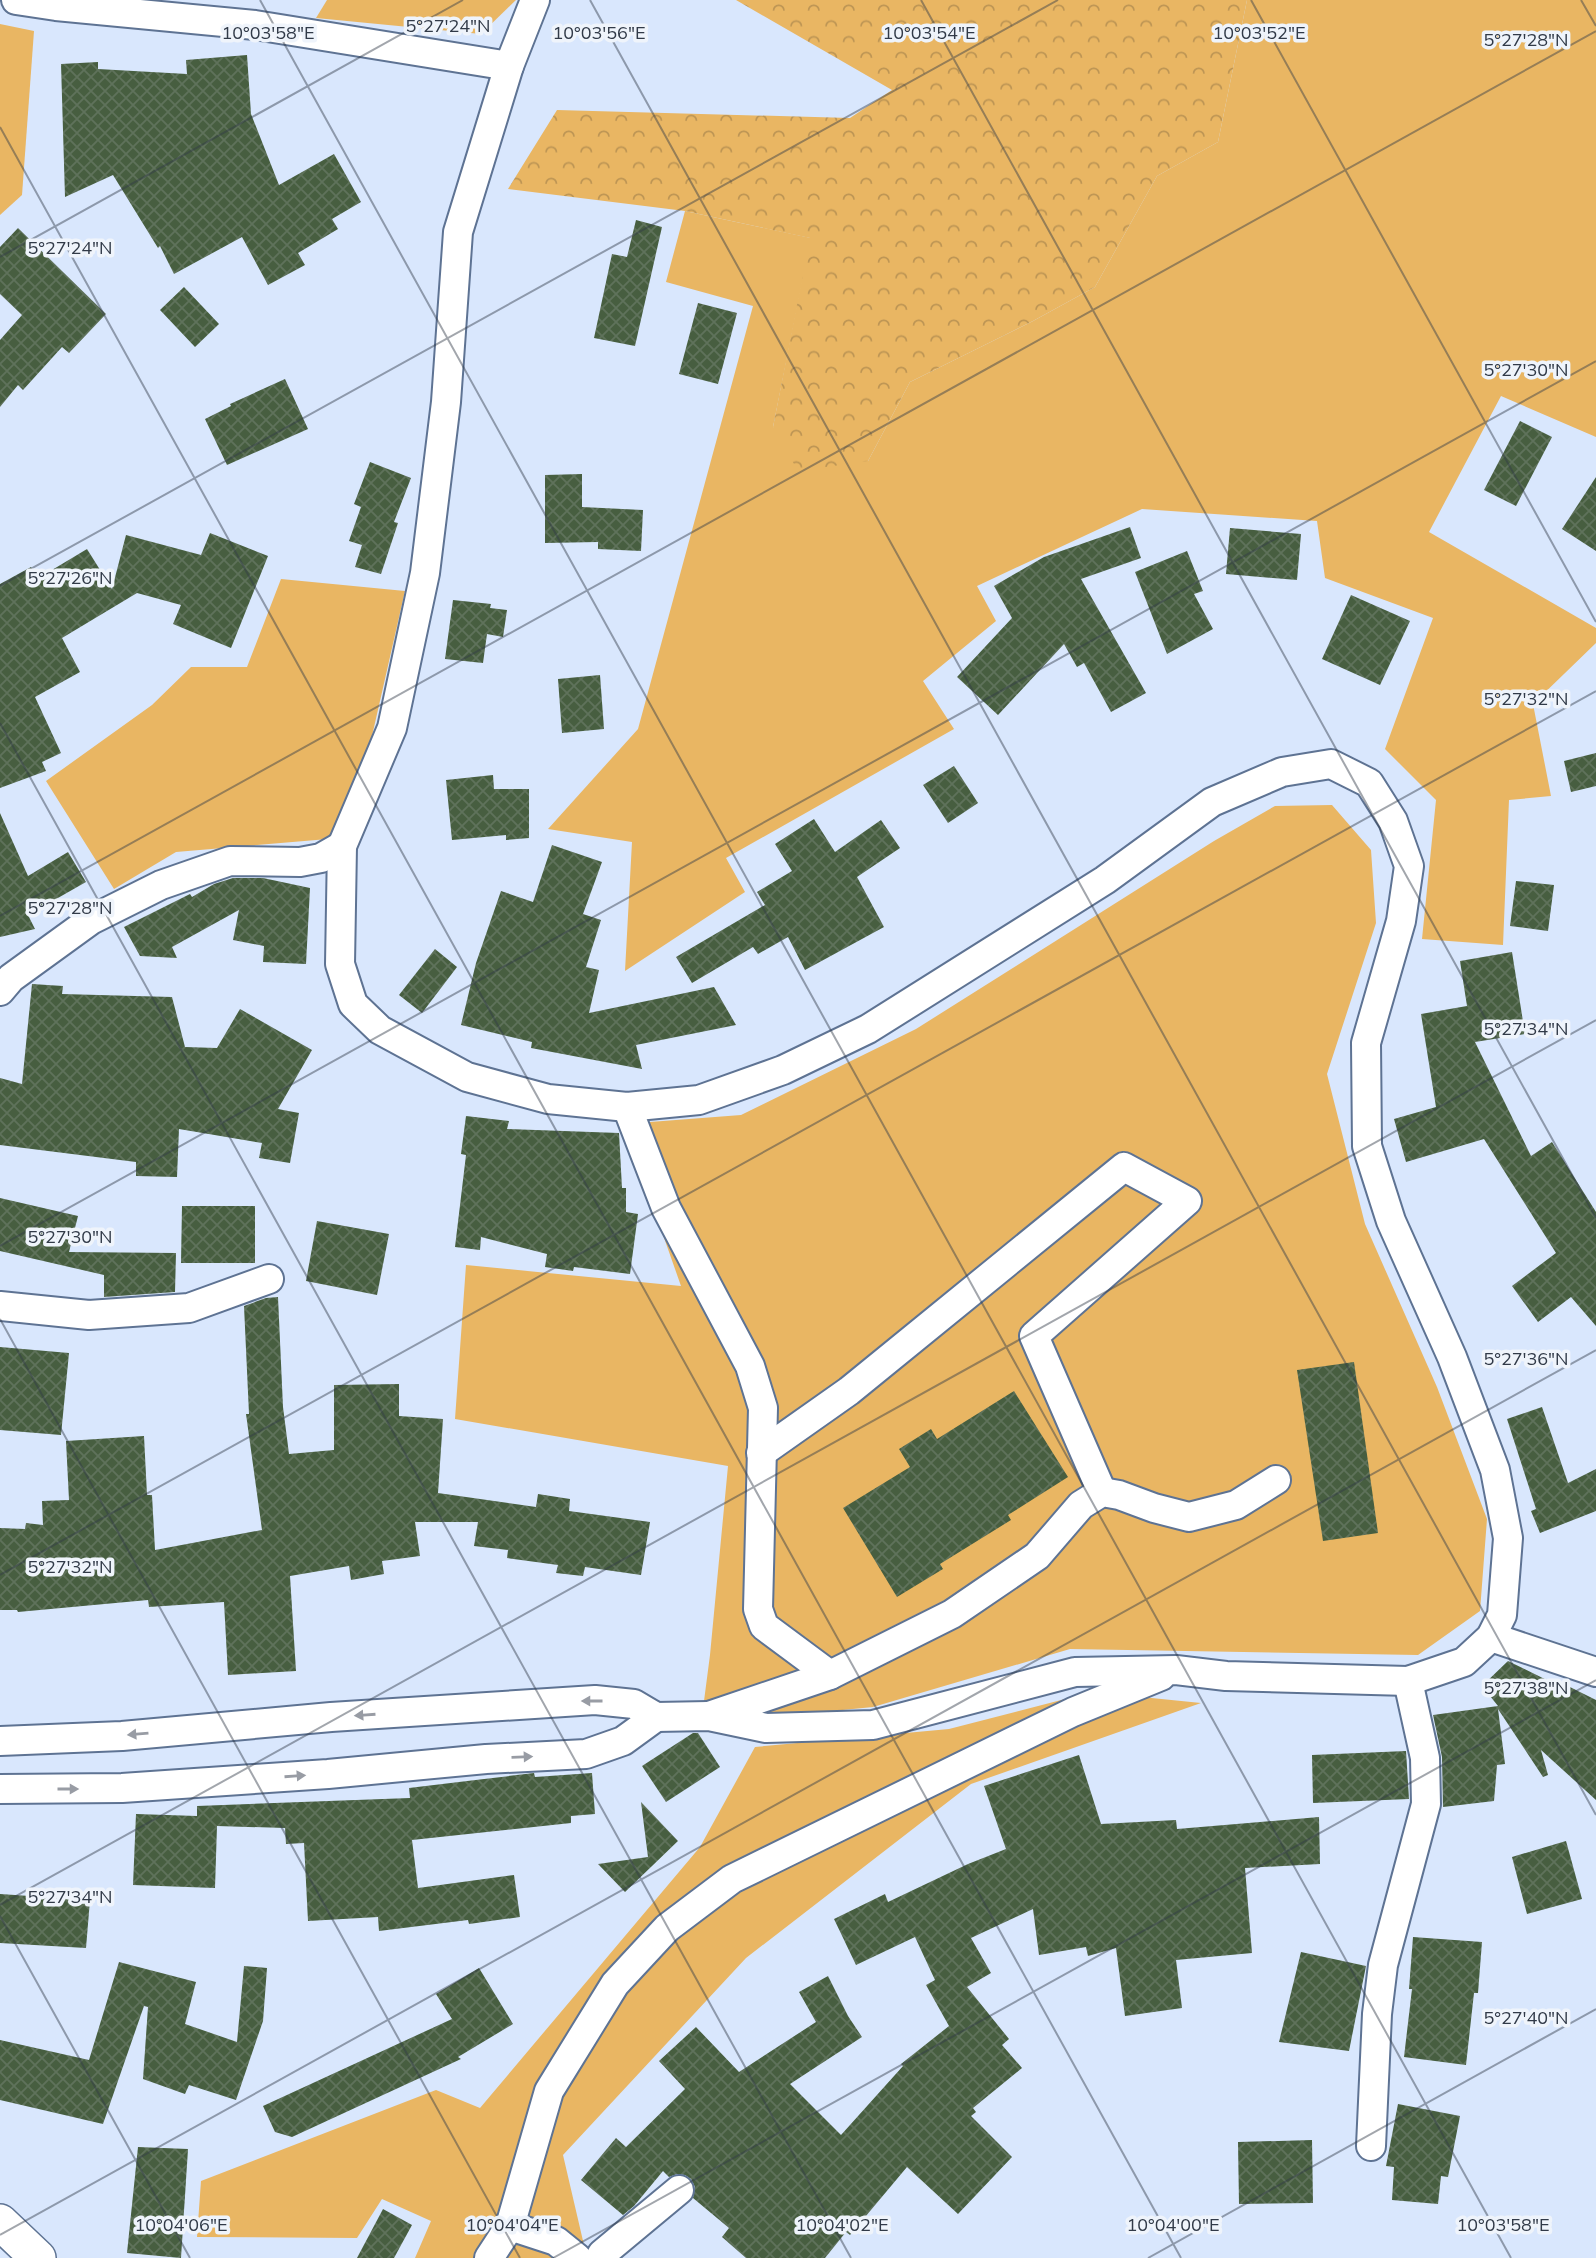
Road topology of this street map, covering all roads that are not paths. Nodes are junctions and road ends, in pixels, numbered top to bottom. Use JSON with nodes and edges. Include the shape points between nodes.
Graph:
{"nodes":[{"id":1,"x":16,"y":0,"type":"edge"},
{"id":2,"x":535,"y":0,"type":"edge"},
{"id":3,"x":509,"y":66,"type":"junction"},
{"id":4,"x":342,"y":846,"type":"junction"},
{"id":5,"x":0,"y":991,"type":"edge"},
{"id":6,"x":627,"y":1107,"type":"junction"},
{"id":7,"x":269,"y":1279,"type":"dead end"},
{"id":8,"x":0,"y":1306,"type":"edge"},
{"id":9,"x":761,"y":1453,"type":"junction"},
{"id":10,"x":1276,"y":1480,"type":"dead end"},
{"id":11,"x":1102,"y":1492,"type":"junction"},
{"id":12,"x":1492,"y":1637,"type":"junction"},
{"id":13,"x":1176,"y":1670,"type":"junction"},
{"id":14,"x":1596,"y":1672,"type":"edge"},
{"id":15,"x":830,"y":1675,"type":"junction"},
{"id":16,"x":1408,"y":1681,"type":"junction"},
{"id":17,"x":709,"y":1716,"type":"junction"},
{"id":18,"x":656,"y":1717,"type":"junction"},
{"id":19,"x":0,"y":1741,"type":"edge"},
{"id":20,"x":0,"y":1789,"type":"edge"},
{"id":21,"x":1371,"y":2146,"type":"dead end"},
{"id":22,"x":679,"y":2190,"type":"dead end"},
{"id":23,"x":0,"y":2222,"type":"edge"},
{"id":24,"x":510,"y":2226,"type":"junction"},
{"id":25,"x":38,"y":2258,"type":"edge"},
{"id":26,"x":489,"y":2258,"type":"edge"},
{"id":27,"x":577,"y":2258,"type":"edge"},
{"id":28,"x":600,"y":2258,"type":"edge"}],
"edges":[{"from":1,"to":3,"type":"street","via":[[255,25]]},
{"from":2,"to":3,"type":"street"},
{"from":3,"to":4,"type":"street","via":[[458,232],[446,402],[425,573],[392,728]]},
{"from":4,"to":5,"type":"street","via":[[321,858],[300,862],[230,861],[161,884],[91,920]]},
{"from":4,"to":6,"type":"street","via":[[340,964],[353,1004],[380,1030],[467,1077],[548,1099]]},
{"from":6,"to":9,"type":"street","via":[[666,1208],[750,1366],[763,1408]]},
{"from":6,"to":12,"type":"street","via":[[699,1100],[783,1070],[868,1029],[1105,880],[1212,802],[1282,772],[1331,764],[1369,783],[1392,821],[1409,866],[1401,921],[1366,1043],[1367,1146],[1391,1221],[1452,1357],[1495,1470],[1508,1538],[1502,1615]]},
{"from":7,"to":8,"type":"street","via":[[189,1308],[89,1315]]},
{"from":9,"to":11,"type":"street","via":[[849,1391],[1124,1167],[1187,1200],[1034,1336]]},
{"from":9,"to":15,"type":"street","via":[[760,1619]]},
{"from":10,"to":11,"type":"street","via":[[1237,1505],[1189,1517]]},
{"from":11,"to":15,"type":"street","via":[[1081,1505],[1037,1556],[952,1615]]},
{"from":12,"to":14,"type":"street"},
{"from":12,"to":16,"type":"street","via":[[1464,1662]]},
{"from":13,"to":16,"type":"street","via":[[1226,1676]]},
{"from":13,"to":17,"type":"street","via":[[1075,1672],[873,1725],[766,1728]]},
{"from":13,"to":24,"type":"street","via":[[1073,1712],[732,1879],[667,1928],[615,1984],[549,2091]]},
{"from":15,"to":17,"type":"street"},
{"from":16,"to":21,"type":"street","via":[[1424,1758],[1426,1804],[1383,1965]]},
{"from":17,"to":18,"type":"street"},
{"from":18,"to":19,"type":"street","one_way":true,"via":[[634,1704],[595,1700]]},
{"from":20,"to":18,"type":"street","one_way":true,"via":[[122,1788],[586,1755],[623,1741]]},
{"from":22,"to":28,"type":"street"},
{"from":23,"to":25,"type":"street"},
{"from":24,"to":26,"type":"street"},
{"from":24,"to":27,"type":"street","via":[[556,2241]]}]}
